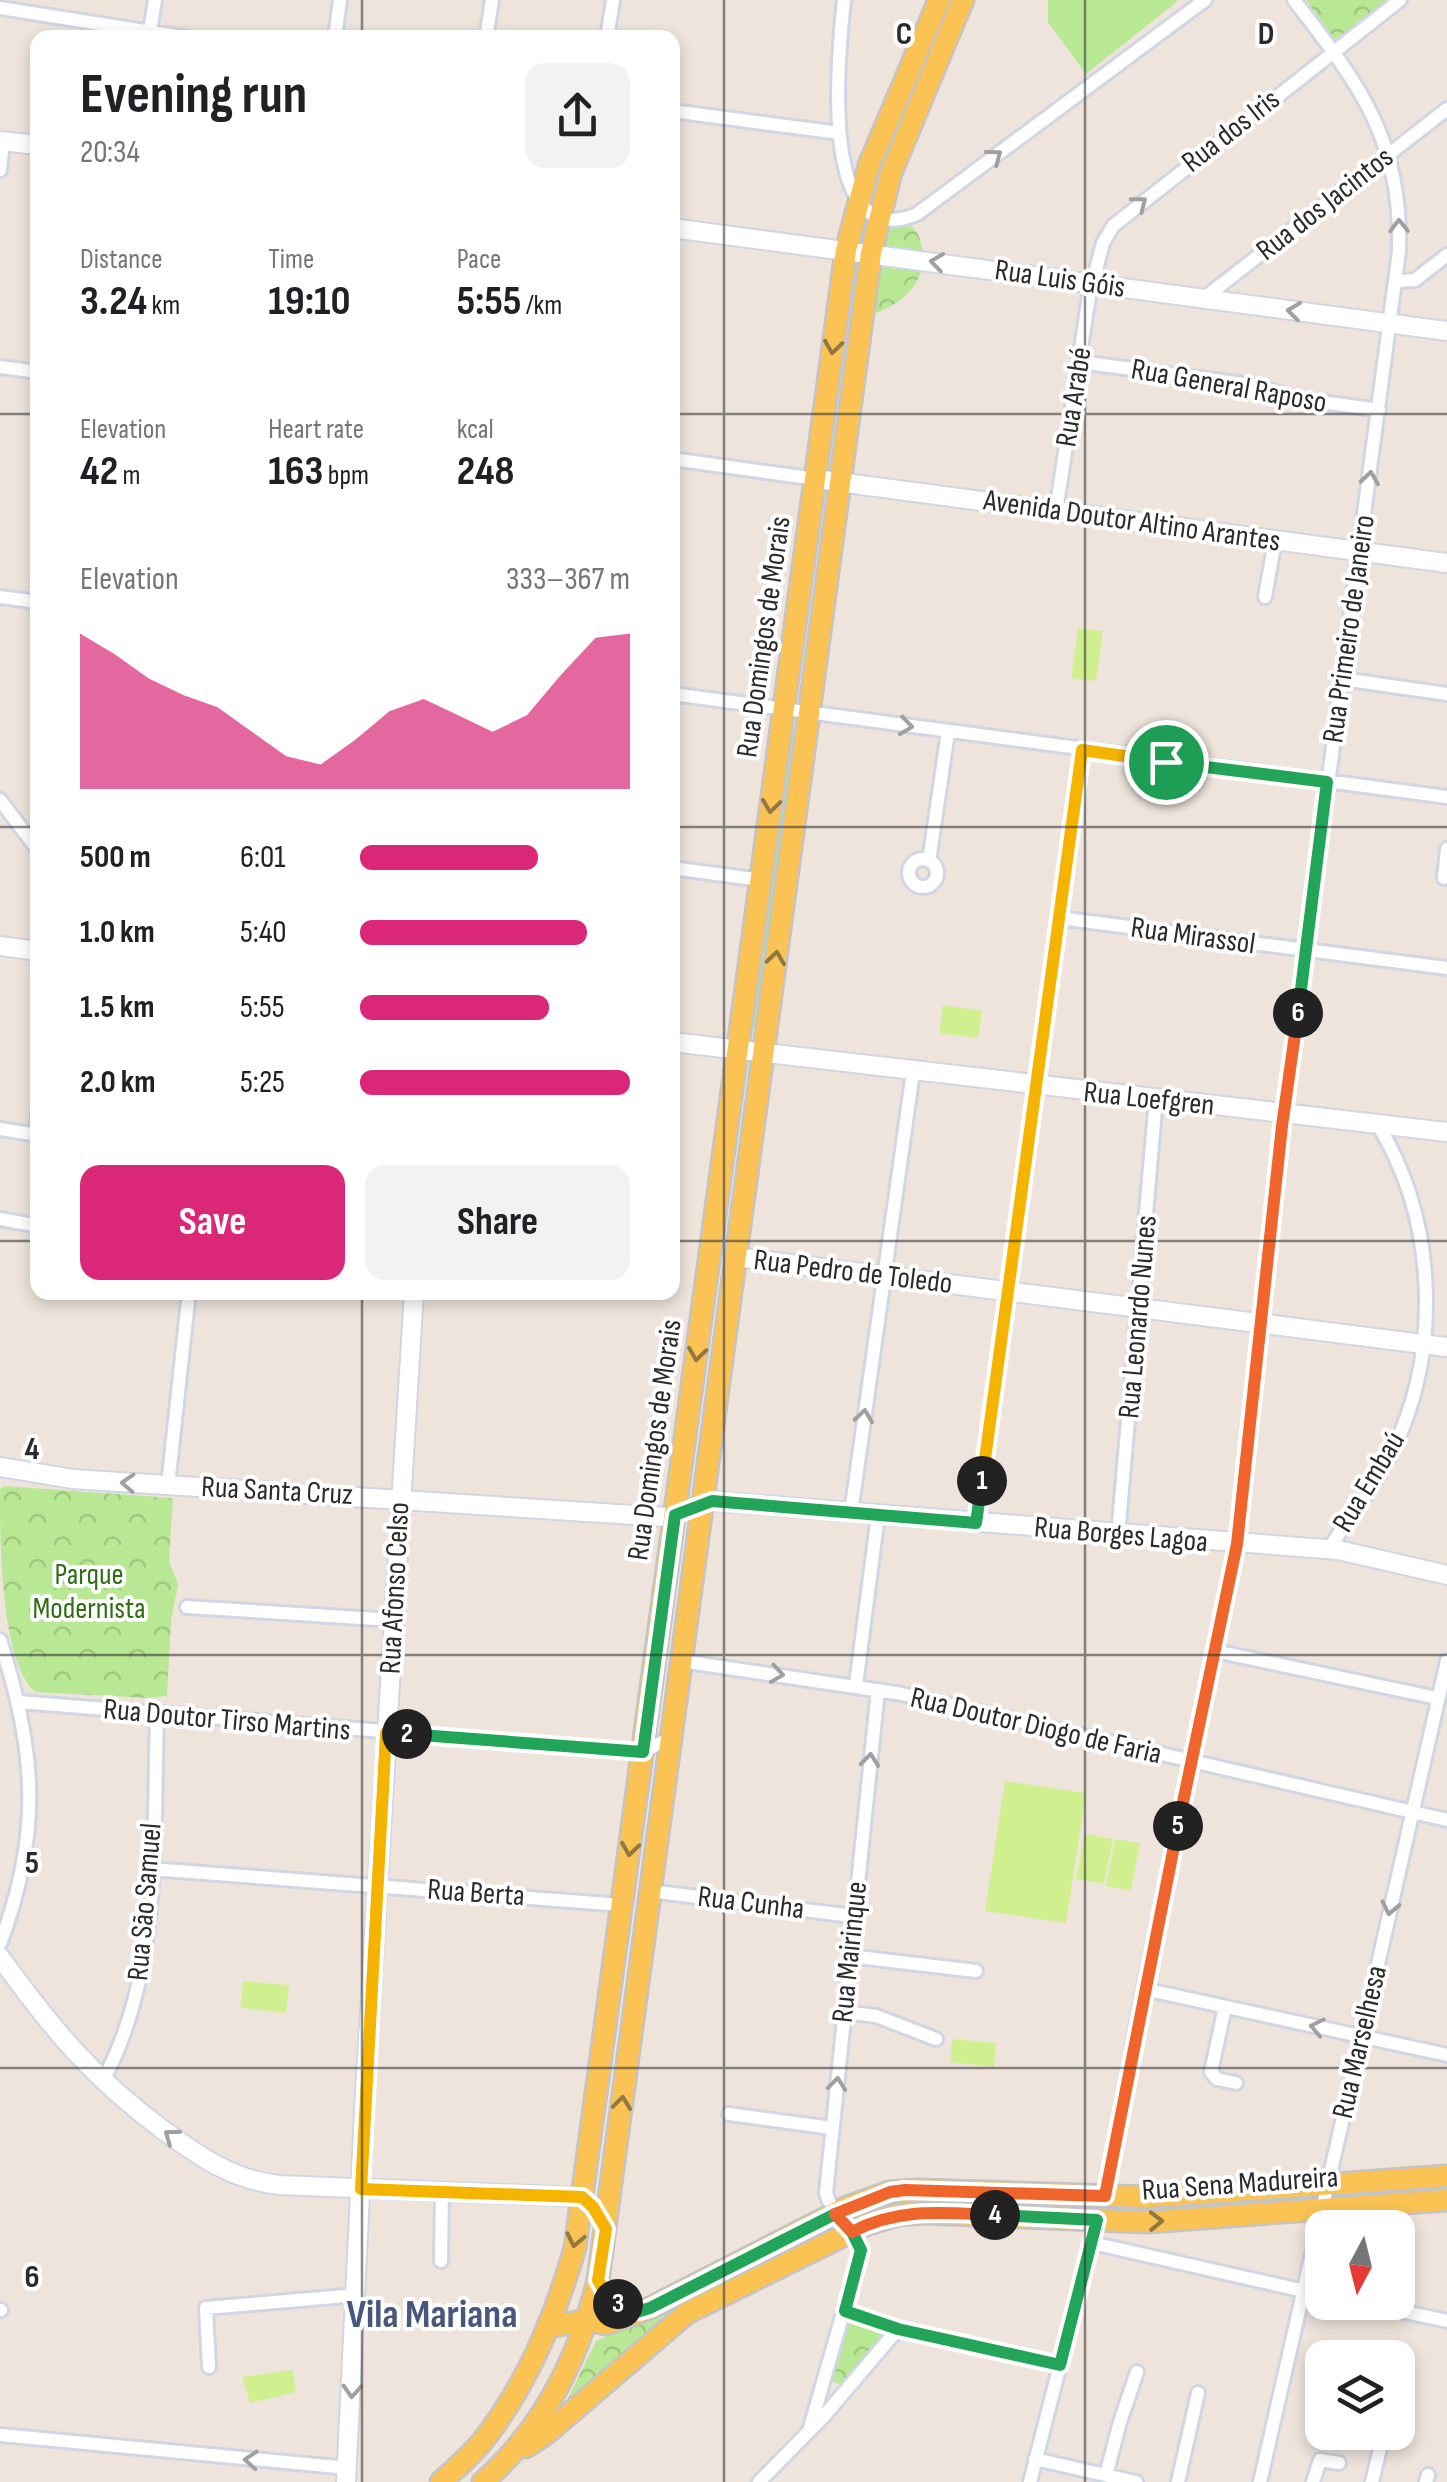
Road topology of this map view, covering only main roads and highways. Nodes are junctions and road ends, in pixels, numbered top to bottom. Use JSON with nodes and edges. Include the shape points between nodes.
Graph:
{"nodes":[{"id":1,"x":940,"y":0,"type":"edge"},
{"id":2,"x":964,"y":0,"type":"edge"},
{"id":3,"x":1447,"y":2176,"type":"edge"},
{"id":4,"x":582,"y":2197,"type":"junction"},
{"id":5,"x":1447,"y":2200,"type":"edge"},
{"id":6,"x":606,"y":2229,"type":"junction"},
{"id":7,"x":598,"y":2280,"type":"junction"},
{"id":8,"x":640,"y":2311,"type":"junction"},
{"id":9,"x":588,"y":2320,"type":"junction"},
{"id":10,"x":549,"y":2327,"type":"junction"},
{"id":11,"x":512,"y":2456,"type":"junction"},
{"id":12,"x":441,"y":2482,"type":"edge"},
{"id":13,"x":482,"y":2482,"type":"edge"}],
"edges":[{"from":1,"to":4,"type":"main road","name":"Rua Domingos de Morais","one_way":true,"via":[[896,98],[846,250]]},
{"from":6,"to":2,"type":"main road","name":"Rua Domingos de Morais","one_way":true,"via":[[871,253],[906,136]]},
{"from":3,"to":8,"type":"main road","name":"Rua Sena Madureira","via":[[1193,2196],[890,2192]]},
{"from":4,"to":6,"type":"main road"},
{"from":4,"to":10,"type":"main road","name":"Rua Domingos de Morais","one_way":true},
{"from":11,"to":5,"type":"main road","name":"Rua Sena Madureira","one_way":true,"via":[[686,2313],[888,2216],[1182,2221]]},
{"from":6,"to":7,"type":"main road","name":"Rua Domingos de Morais"},
{"from":7,"to":8,"type":"main road","via":[[608,2298]]},
{"from":7,"to":9,"type":"main road","name":"Rua Domingos de Morais"},
{"from":8,"to":9,"type":"main road","name":"Rua Sena Madureira","via":[[606,2324]]},
{"from":9,"to":10,"type":"main road","name":"Rua Sena Madureira"},
{"from":9,"to":11,"type":"main road","name":"Rua Domingos de Morais","via":[[553,2397]]},
{"from":10,"to":12,"type":"main road","name":"Rua Domingos de Morais","via":[[484,2441]]},
{"from":11,"to":13,"type":"main road","name":"Rua Domingos de Morais"}]}
